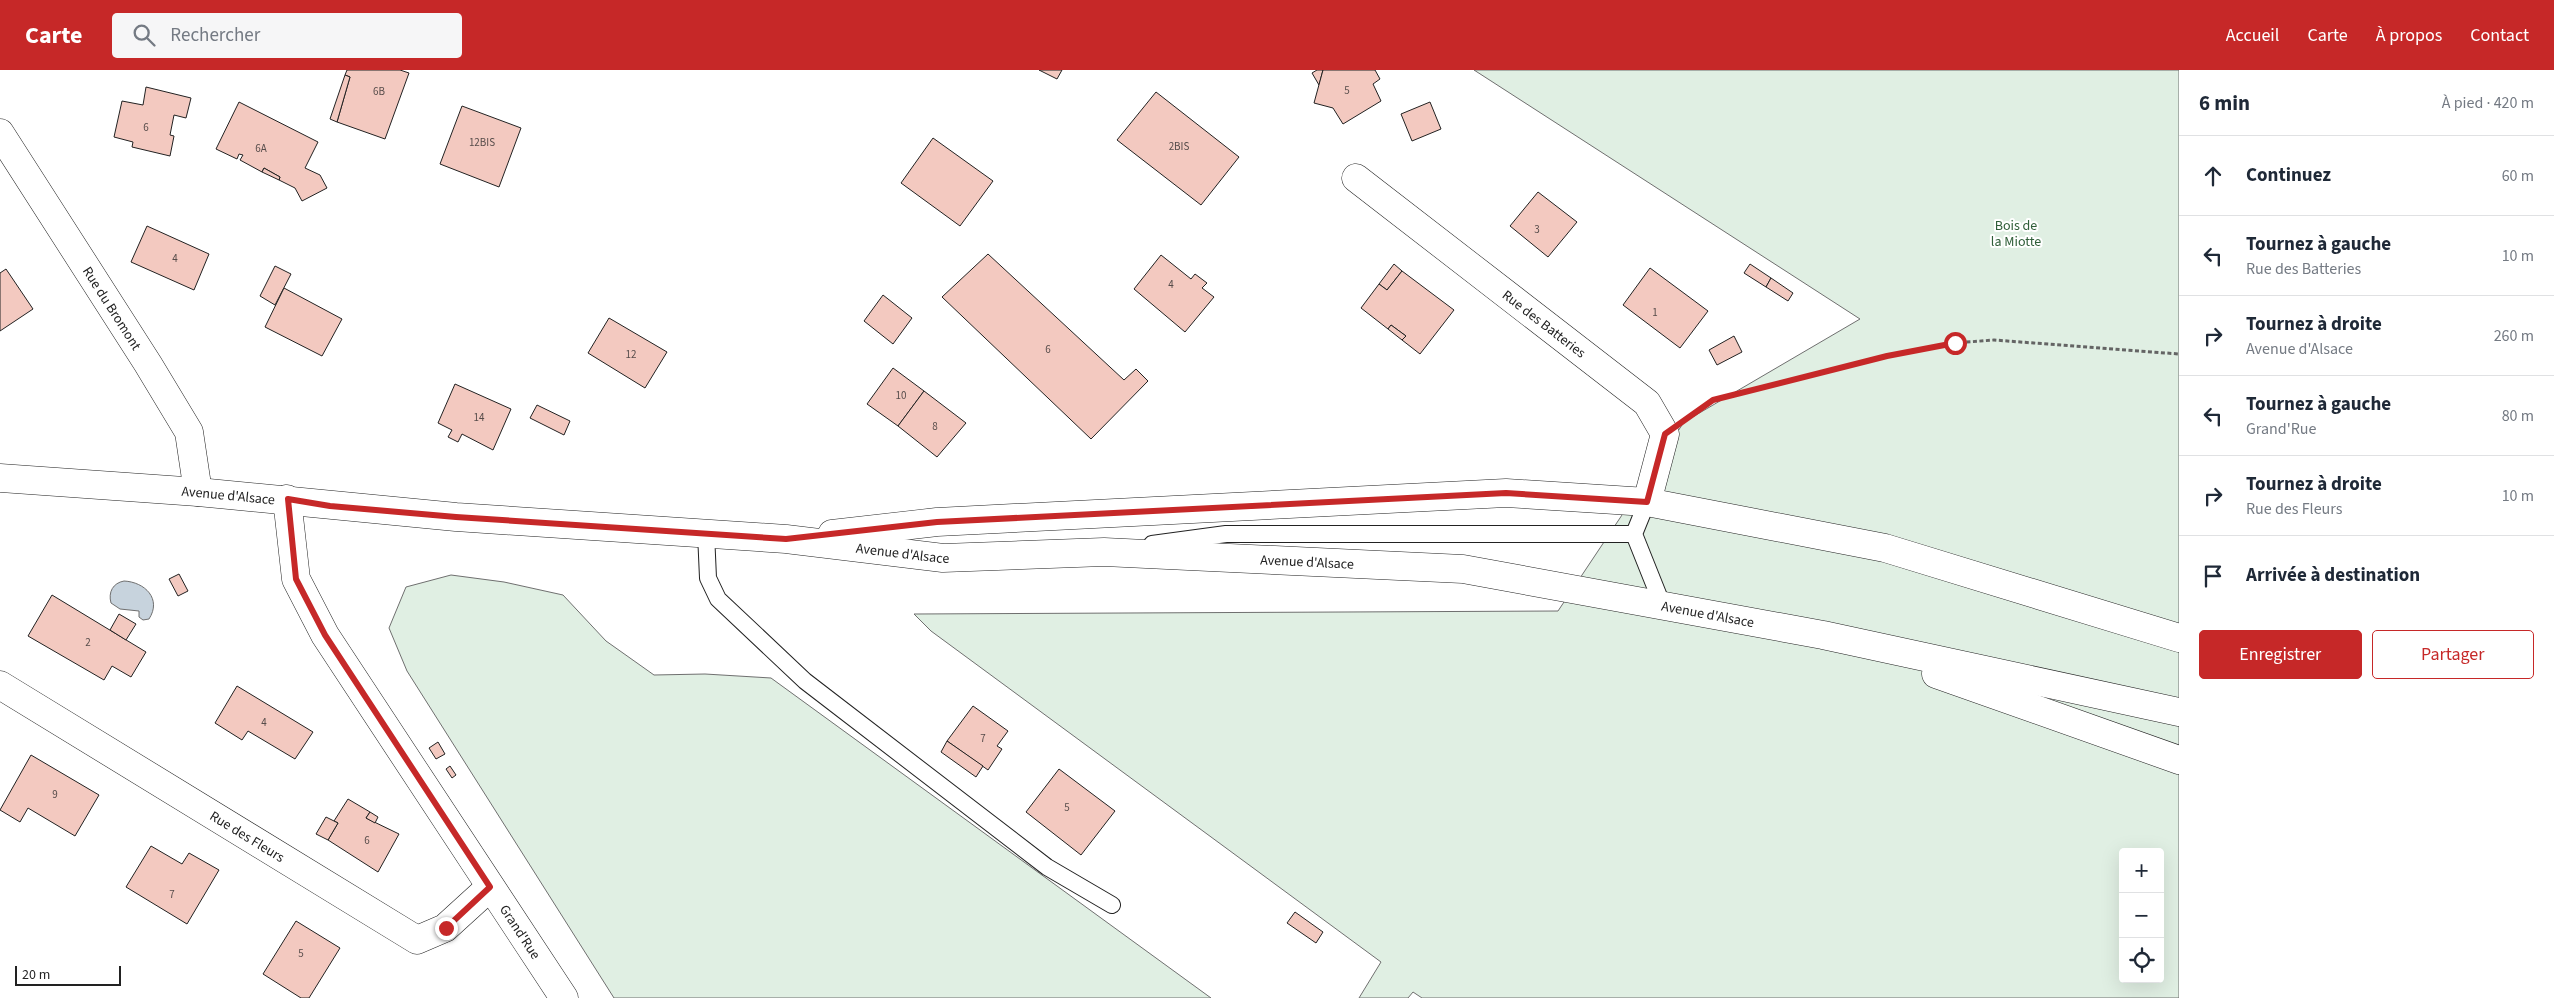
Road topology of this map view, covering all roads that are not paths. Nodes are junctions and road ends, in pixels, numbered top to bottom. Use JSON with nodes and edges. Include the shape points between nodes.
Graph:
{"nodes":[{"id":1,"x":0,"y":134,"type":"edge"},
{"id":2,"x":1356,"y":178,"type":"dead end"},
{"id":3,"x":0,"y":478,"type":"edge"},
{"id":4,"x":198,"y":492,"type":"junction"},
{"id":5,"x":288,"y":499,"type":"junction"},
{"id":6,"x":1647,"y":502,"type":"junction"},
{"id":7,"x":706,"y":533,"type":"junction"},
{"id":8,"x":1634,"y":534,"type":"junction"},
{"id":9,"x":786,"y":539,"type":"junction"},
{"id":10,"x":1104,"y":552,"type":"junction"},
{"id":11,"x":1662,"y":604,"type":"junction"},
{"id":12,"x":1823,"y":635,"type":"junction"},
{"id":13,"x":2179,"y":638,"type":"edge"},
{"id":14,"x":0,"y":685,"type":"edge"},
{"id":15,"x":2179,"y":712,"type":"edge"},
{"id":16,"x":2179,"y":760,"type":"edge"},
{"id":17,"x":490,"y":887,"type":"junction"},
{"id":18,"x":1112,"y":905,"type":"dead end"},
{"id":19,"x":564,"y":998,"type":"edge"}],
"edges":[{"from":1,"to":4,"type":"main road","name":"Rue du Bromont","via":[[189,432]]},
{"from":2,"to":6,"type":"main road","name":"Rue des Batteries","via":[[1647,403],[1665,434]]},
{"from":3,"to":4,"type":"main road","name":"Avenue d'Alsace"},
{"from":4,"to":5,"type":"main road","name":"Avenue d'Alsace"},
{"from":5,"to":7,"type":"main road","name":"Avenue d'Alsace","via":[[441,516]]},
{"from":5,"to":17,"type":"main road","name":"Grand'Rue","via":[[296,579],[325,635]]},
{"from":6,"to":8,"type":"lane"},
{"from":6,"to":9,"type":"main road","name":"Avenue d'Alsace","via":[[1506,493],[937,522]]},
{"from":6,"to":13,"type":"main road","name":"Avenue d'Alsace","via":[[1885,548]]},
{"from":7,"to":9,"type":"main road","name":"Avenue d'Alsace"},
{"from":7,"to":18,"type":"lane","via":[[708,578],[718,599],[805,681],[1048,866]]},
{"from":8,"to":10,"type":"lane","via":[[1226,534]]},
{"from":8,"to":11,"type":"lane"},
{"from":9,"to":10,"type":"main road","name":"Avenue d'Alsace","via":[[943,558]]},
{"from":10,"to":11,"type":"main road","name":"Avenue d'Alsace","via":[[1463,568]]},
{"from":11,"to":12,"type":"main road","name":"Avenue d'Alsace"},
{"from":12,"to":15,"type":"main road"},
{"from":12,"to":16,"type":"main road"},
{"from":14,"to":17,"type":"main road","name":"Rue des Fleurs","via":[[417,940],[446,928]]},
{"from":17,"to":19,"type":"main road","name":"Grand'Rue"}]}
